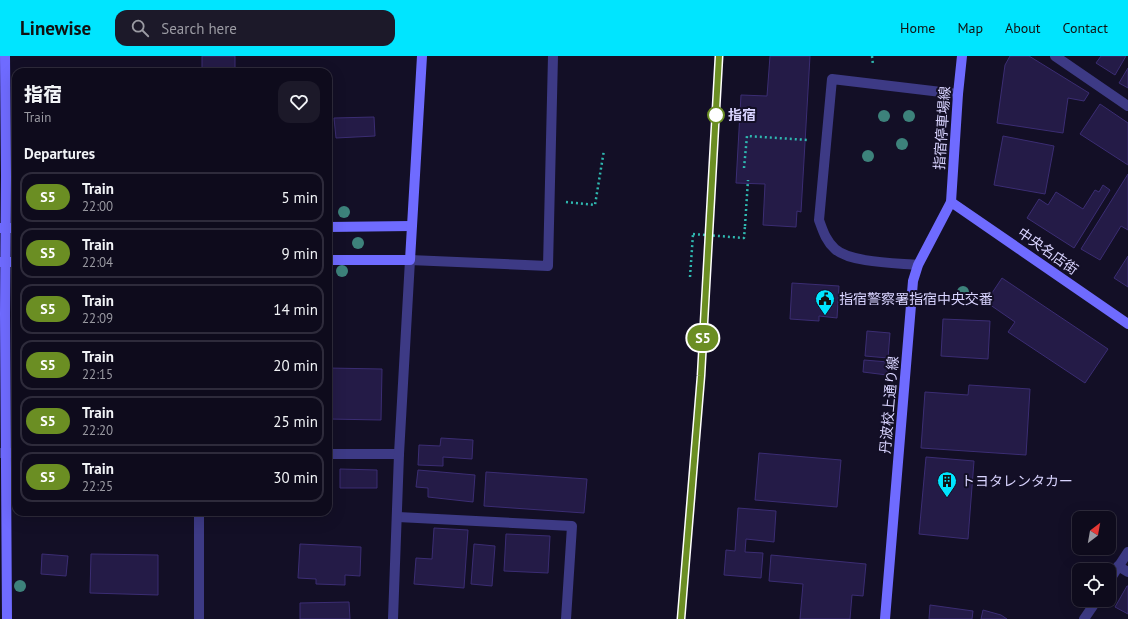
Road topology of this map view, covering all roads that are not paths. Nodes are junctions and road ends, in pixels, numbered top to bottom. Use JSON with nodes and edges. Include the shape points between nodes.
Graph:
{"nodes":[{"id":1,"x":5,"y":56,"type":"edge"},
{"id":2,"x":422,"y":56,"type":"edge"},
{"id":3,"x":553,"y":56,"type":"edge"},
{"id":4,"x":962,"y":56,"type":"edge"},
{"id":5,"x":1055,"y":56,"type":"edge"},
{"id":6,"x":958,"y":94,"type":"junction"},
{"id":7,"x":1128,"y":106,"type":"edge"},
{"id":8,"x":951,"y":202,"type":"junction"},
{"id":9,"x":411,"y":226,"type":"junction"},
{"id":10,"x":332,"y":227,"type":"edge"},
{"id":11,"x":7,"y":228,"type":"edge"},
{"id":12,"x":332,"y":260,"type":"edge"},
{"id":13,"x":410,"y":260,"type":"junction"},
{"id":14,"x":3,"y":262,"type":"edge"},
{"id":15,"x":918,"y":265,"type":"junction"},
{"id":16,"x":1128,"y":324,"type":"edge"},
{"id":17,"x":7,"y":453,"type":"edge"},
{"id":18,"x":332,"y":454,"type":"edge"},
{"id":19,"x":399,"y":454,"type":"junction"},
{"id":20,"x":199,"y":516,"type":"edge"},
{"id":21,"x":398,"y":517,"type":"junction"},
{"id":22,"x":1128,"y":552,"type":"edge"},
{"id":23,"x":1118,"y":566,"type":"junction"},
{"id":24,"x":1116,"y":569,"type":"edge"},
{"id":25,"x":1128,"y":572,"type":"edge"},
{"id":26,"x":1092,"y":607,"type":"edge"},
{"id":27,"x":6,"y":619,"type":"edge"},
{"id":28,"x":200,"y":619,"type":"edge"},
{"id":29,"x":393,"y":619,"type":"edge"},
{"id":30,"x":566,"y":619,"type":"edge"},
{"id":31,"x":885,"y":619,"type":"edge"},
{"id":32,"x":1084,"y":619,"type":"edge"}],
"edges":[{"from":1,"to":11,"type":"street"},
{"from":2,"to":9,"type":"street"},
{"from":3,"to":13,"type":"street","via":[[548,266]]},
{"from":4,"to":6,"type":"street","name":"指宿停車場線"},
{"from":5,"to":7,"type":"street"},
{"from":6,"to":8,"type":"street","name":"指宿停車場線"},
{"from":6,"to":15,"type":"street","via":[[832,79],[819,220],[824,236],[835,249],[856,259]]},
{"from":8,"to":15,"type":"street","name":"丹波校上通り線"},
{"from":8,"to":16,"type":"street","name":"中央名店街"},
{"from":9,"to":10,"type":"street"},
{"from":9,"to":13,"type":"street"},
{"from":11,"to":14,"type":"street"},
{"from":12,"to":13,"type":"street"},
{"from":13,"to":19,"type":"street"},
{"from":14,"to":17,"type":"street"},
{"from":15,"to":31,"type":"street","name":"丹波校上通り線","via":[[913,281]]},
{"from":17,"to":27,"type":"street"},
{"from":18,"to":19,"type":"street"},
{"from":19,"to":21,"type":"street"},
{"from":20,"to":28,"type":"street"},
{"from":21,"to":29,"type":"street"},
{"from":21,"to":30,"type":"street","via":[[572,526]]},
{"from":22,"to":23,"type":"street"},
{"from":23,"to":24,"type":"street"},
{"from":23,"to":25,"type":"street"},
{"from":26,"to":32,"type":"street"}]}
